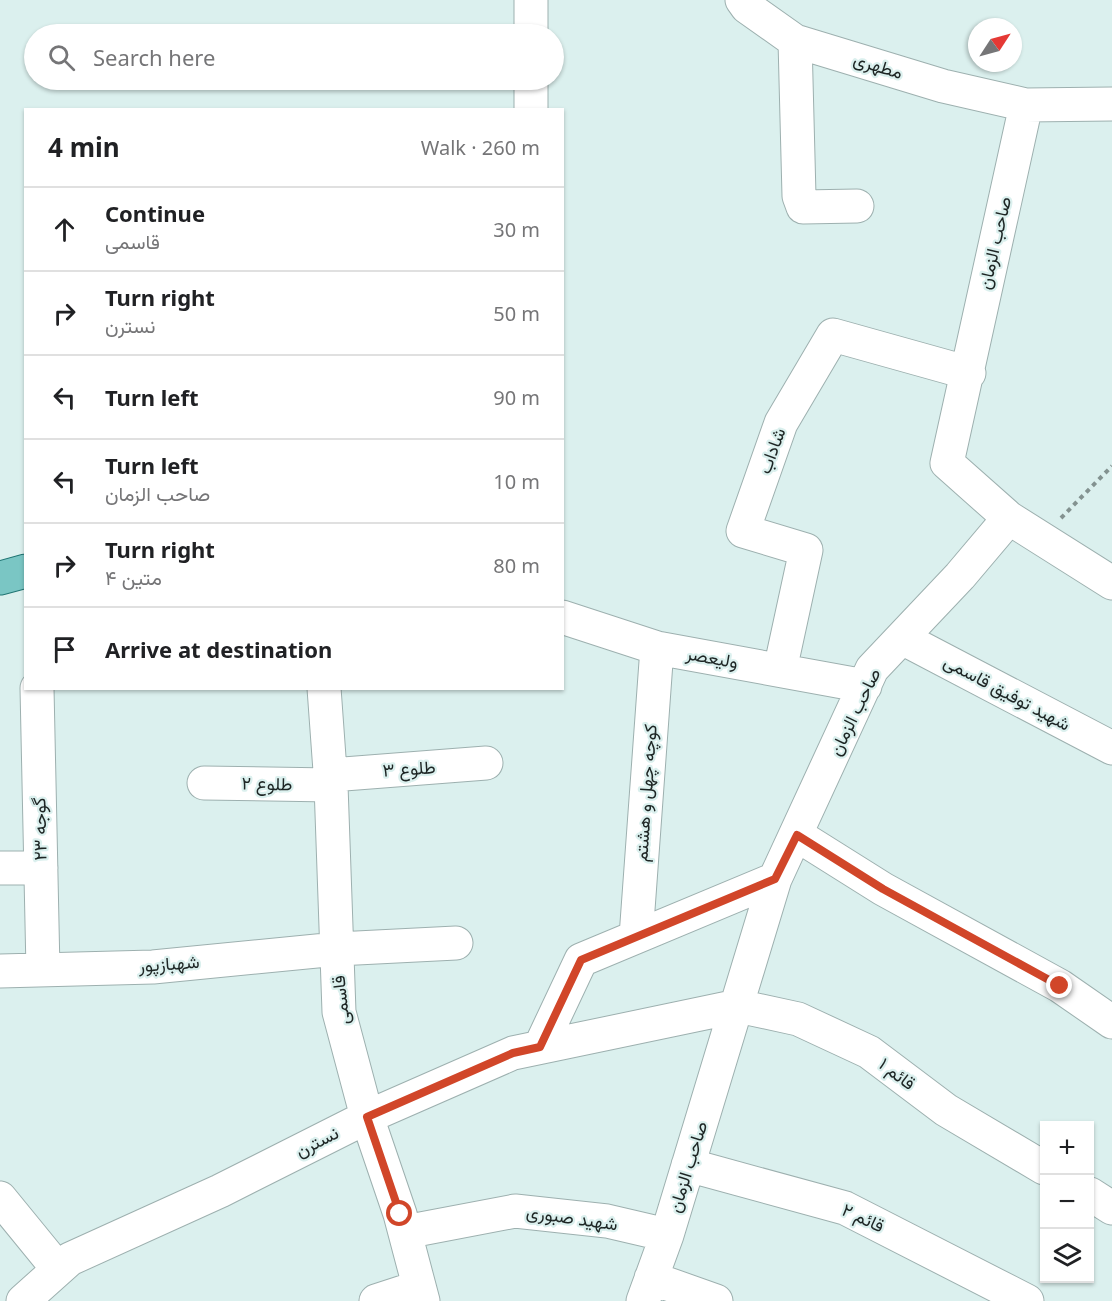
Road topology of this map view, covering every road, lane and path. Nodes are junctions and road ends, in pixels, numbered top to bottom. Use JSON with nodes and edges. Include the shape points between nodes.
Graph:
{"nodes":[{"id":1,"x":531,"y":0,"type":"edge"},
{"id":2,"x":742,"y":0,"type":"edge"},
{"id":3,"x":531,"y":24,"type":"edge"},
{"id":4,"x":795,"y":41,"type":"junction"},
{"id":5,"x":531,"y":90,"type":"edge"},
{"id":6,"x":1112,"y":104,"type":"edge"},
{"id":7,"x":1026,"y":105,"type":"junction"},
{"id":8,"x":531,"y":108,"type":"edge"},
{"id":9,"x":856,"y":206,"type":"dead end"},
{"id":10,"x":969,"y":373,"type":"junction"},
{"id":11,"x":1112,"y":466,"type":"edge"},
{"id":12,"x":1009,"y":518,"type":"junction"},
{"id":13,"x":1041,"y":538,"type":"junction"},
{"id":14,"x":24,"y":572,"type":"edge"},
{"id":15,"x":0,"y":578,"type":"edge"},
{"id":16,"x":1112,"y":583,"type":"edge"},
{"id":17,"x":564,"y":618,"type":"edge"},
{"id":18,"x":902,"y":638,"type":"junction"},
{"id":19,"x":657,"y":648,"type":"junction"},
{"id":20,"x":780,"y":670,"type":"junction"},
{"id":21,"x":865,"y":686,"type":"junction"},
{"id":22,"x":37,"y":690,"type":"edge"},
{"id":23,"x":324,"y":690,"type":"edge"},
{"id":24,"x":1112,"y":748,"type":"edge"},
{"id":25,"x":486,"y":763,"type":"dead end"},
{"id":26,"x":331,"y":780,"type":"junction"},
{"id":27,"x":204,"y":783,"type":"dead end"},
{"id":28,"x":797,"y":835,"type":"junction"},
{"id":29,"x":0,"y":868,"type":"edge"},
{"id":30,"x":41,"y":868,"type":"junction"},
{"id":31,"x":775,"y":879,"type":"junction"},
{"id":32,"x":636,"y":937,"type":"junction"},
{"id":33,"x":456,"y":943,"type":"dead end"},
{"id":34,"x":337,"y":949,"type":"junction"},
{"id":35,"x":43,"y":970,"type":"junction"},
{"id":36,"x":0,"y":971,"type":"edge"},
{"id":37,"x":738,"y":1006,"type":"junction"},
{"id":38,"x":1112,"y":1022,"type":"edge"},
{"id":39,"x":540,"y":1047,"type":"junction"},
{"id":40,"x":367,"y":1117,"type":"junction"},
{"id":41,"x":688,"y":1165,"type":"junction"},
{"id":42,"x":1040,"y":1166,"type":"edge"},
{"id":43,"x":1094,"y":1197,"type":"edge"},
{"id":44,"x":0,"y":1198,"type":"edge"},
{"id":45,"x":1112,"y":1208,"type":"edge"},
{"id":46,"x":405,"y":1232,"type":"junction"},
{"id":47,"x":667,"y":1235,"type":"junction"},
{"id":48,"x":58,"y":1269,"type":"junction"},
{"id":49,"x":647,"y":1289,"type":"edge"},
{"id":50,"x":421,"y":1294,"type":"edge"},
{"id":51,"x":23,"y":1301,"type":"edge"},
{"id":52,"x":376,"y":1301,"type":"edge"},
{"id":53,"x":716,"y":1301,"type":"edge"},
{"id":54,"x":1027,"y":1301,"type":"edge"}],
"edges":[{"from":1,"to":3,"type":"street"},
{"from":2,"to":4,"type":"street","name":"مطهری"},
{"from":4,"to":7,"type":"street","name":"مطهری","via":[[943,86]]},
{"from":4,"to":9,"type":"street","via":[[799,196],[803,207]]},
{"from":5,"to":8,"type":"street"},
{"from":6,"to":7,"type":"street","name":"مطهری"},
{"from":7,"to":10,"type":"street","name":"صاحب الزمان","via":[[976,325]]},
{"from":10,"to":12,"type":"street","name":"صاحب الزمان","via":[[947,463]]},
{"from":10,"to":20,"type":"street","name":"شاداب","via":[[833,335],[781,423],[743,531],[806,550]]},
{"from":11,"to":13,"type":"path"},
{"from":12,"to":13,"type":"street"},
{"from":12,"to":18,"type":"street","name":"صاحب الزمان"},
{"from":13,"to":16,"type":"street"},
{"from":14,"to":15,"type":"main road"},
{"from":17,"to":19,"type":"street","name":"ولیعصر"},
{"from":18,"to":21,"type":"street","name":"صاحب الزمان","via":[[872,669]]},
{"from":18,"to":24,"type":"street","name":"شهید توفیق قاسمی"},
{"from":19,"to":20,"type":"street","name":"ولیعصر"},
{"from":19,"to":32,"type":"street","name":"کوچه چهل و هشتم"},
{"from":20,"to":21,"type":"street","name":"ولیعصر"},
{"from":21,"to":28,"type":"street","name":"صاحب الزمان"},
{"from":22,"to":30,"type":"street","name":"گوجه ۲۳"},
{"from":23,"to":26,"type":"street","name":"قاسمی"},
{"from":25,"to":26,"type":"street","name":"طلوع ۳"},
{"from":26,"to":27,"type":"street","name":"طلوع ۲"},
{"from":26,"to":34,"type":"street","name":"قاسمی"},
{"from":28,"to":31,"type":"street","name":"صاحب الزمان"},
{"from":28,"to":38,"type":"street","via":[[883,889],[1060,986]]},
{"from":29,"to":30,"type":"street"},
{"from":30,"to":35,"type":"street","name":"گوجه ۲۳"},
{"from":31,"to":32,"type":"street"},
{"from":31,"to":37,"type":"street","name":"صاحب الزمان"},
{"from":32,"to":39,"type":"street","via":[[581,960]]},
{"from":33,"to":34,"type":"street","name":"شهبازپور"},
{"from":34,"to":35,"type":"street","name":"شهبازپور","via":[[153,967]]},
{"from":34,"to":40,"type":"street","name":"قاسمی","via":[[339,1012]]},
{"from":35,"to":36,"type":"street","name":"شهبازپور"},
{"from":37,"to":39,"type":"street","name":"نسترن"},
{"from":37,"to":41,"type":"street","name":"صاحب الزمان"},
{"from":37,"to":42,"type":"street","name":"قائم ۱","via":[[798,1019],[869,1052],[946,1110]]},
{"from":39,"to":40,"type":"street","name":"نسترن","via":[[513,1053]]},
{"from":40,"to":46,"type":"street","name":"قاسمی"},
{"from":40,"to":48,"type":"street","name":"نسترن","via":[[220,1191],[70,1259]]},
{"from":41,"to":47,"type":"street","name":"صاحب الزمان"},
{"from":41,"to":54,"type":"street","name":"قائم ۲","via":[[845,1208]]},
{"from":43,"to":45,"type":"street"},
{"from":44,"to":48,"type":"street"},
{"from":46,"to":47,"type":"street","name":"شهید صبوری","via":[[515,1211],[608,1221]]},
{"from":46,"to":50,"type":"street","name":"قاسمی"},
{"from":47,"to":49,"type":"street","name":"صاحب الزمان"},
{"from":48,"to":51,"type":"street","name":"نسترن"},
{"from":49,"to":53,"type":"street"},
{"from":50,"to":52,"type":"street"}]}
